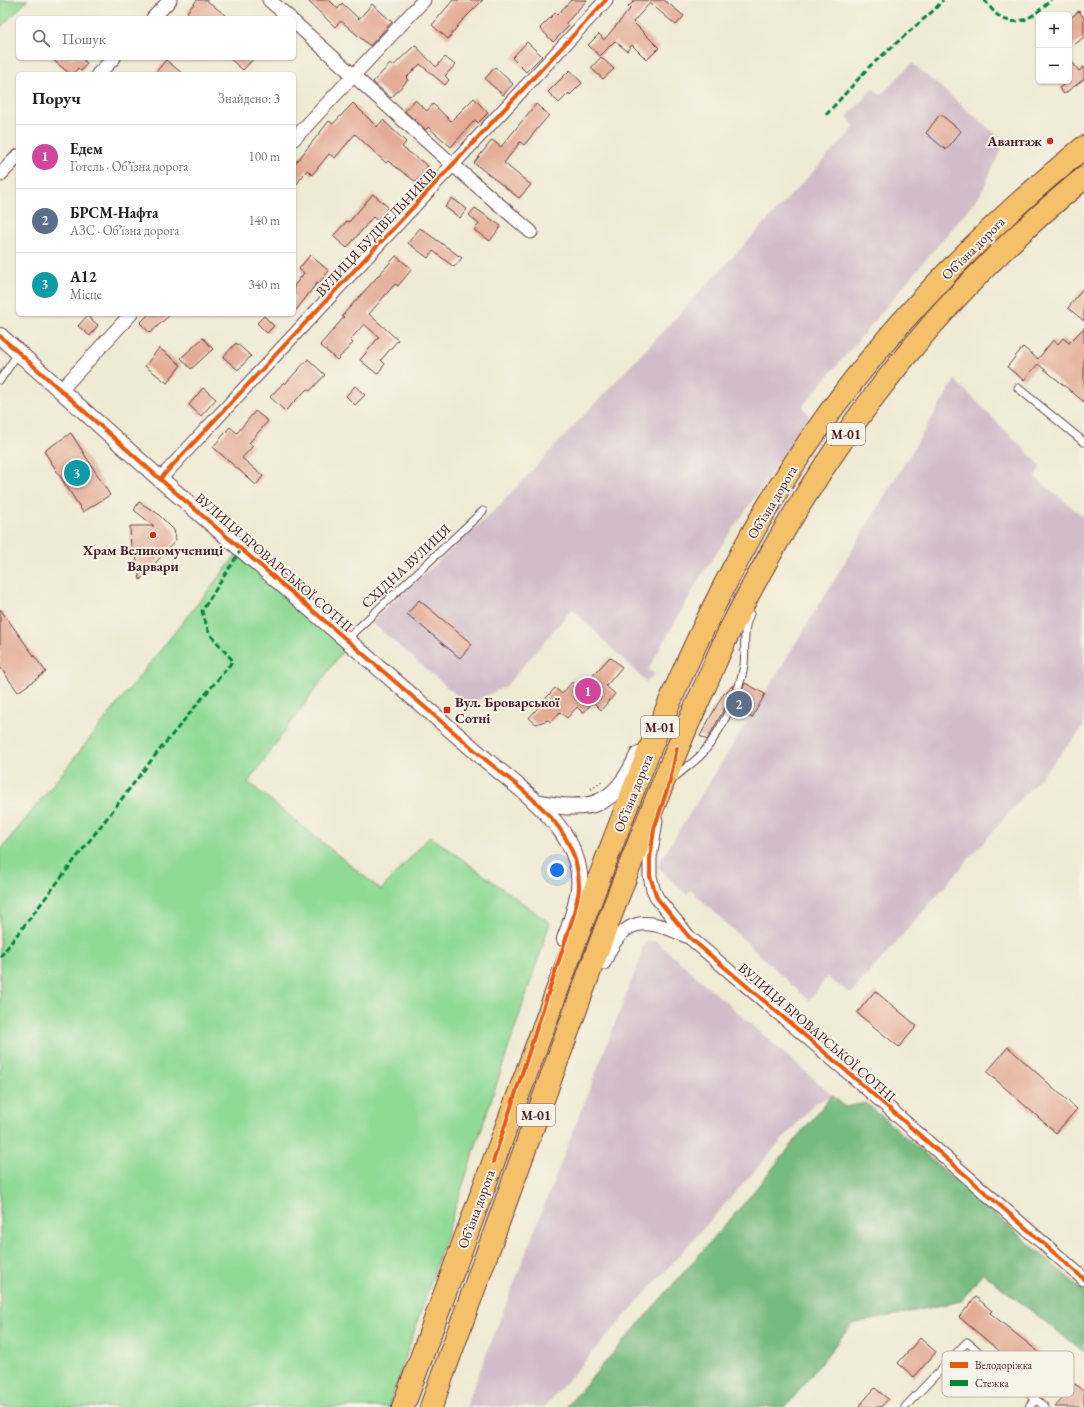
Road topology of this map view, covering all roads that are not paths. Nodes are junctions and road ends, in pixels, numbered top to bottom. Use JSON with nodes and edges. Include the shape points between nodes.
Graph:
{"nodes":[{"id":1,"x":170,"y":0,"type":"edge"},
{"id":2,"x":270,"y":0,"type":"edge"},
{"id":3,"x":424,"y":0,"type":"edge"},
{"id":4,"x":606,"y":0,"type":"edge"},
{"id":5,"x":154,"y":16,"type":"edge"},
{"id":6,"x":288,"y":16,"type":"edge"},
{"id":7,"x":296,"y":24,"type":"edge"},
{"id":8,"x":112,"y":60,"type":"edge"},
{"id":9,"x":100,"y":72,"type":"edge"},
{"id":10,"x":354,"y":74,"type":"junction"},
{"id":11,"x":296,"y":137,"type":"edge"},
{"id":12,"x":1084,"y":147,"type":"edge"},
{"id":13,"x":16,"y":158,"type":"edge"},
{"id":14,"x":453,"y":165,"type":"junction"},
{"id":15,"x":0,"y":175,"type":"edge"},
{"id":16,"x":1084,"y":178,"type":"edge"},
{"id":17,"x":531,"y":232,"type":"dead end"},
{"id":18,"x":129,"y":316,"type":"edge"},
{"id":19,"x":0,"y":336,"type":"edge"},
{"id":20,"x":19,"y":352,"type":"junction"},
{"id":21,"x":0,"y":380,"type":"edge"},
{"id":22,"x":1018,"y":388,"type":"dead end"},
{"id":23,"x":61,"y":390,"type":"junction"},
{"id":24,"x":1084,"y":442,"type":"edge"},
{"id":25,"x":816,"y":478,"type":"junction"},
{"id":26,"x":160,"y":479,"type":"junction"},
{"id":27,"x":482,"y":511,"type":"dead end"},
{"id":28,"x":795,"y":530,"type":"dead end"},
{"id":29,"x":744,"y":549,"type":"junction"},
{"id":30,"x":754,"y":608,"type":"dead end"},
{"id":31,"x":348,"y":640,"type":"junction"},
{"id":32,"x":677,"y":748,"type":"junction"},
{"id":33,"x":670,"y":781,"type":"junction"},
{"id":34,"x":536,"y":802,"type":"junction"},
{"id":35,"x":645,"y":825,"type":"junction"},
{"id":36,"x":689,"y":937,"type":"junction"},
{"id":37,"x":493,"y":1162,"type":"junction"},
{"id":38,"x":516,"y":1170,"type":"junction"},
{"id":39,"x":1084,"y":1279,"type":"edge"},
{"id":40,"x":958,"y":1351,"type":"edge"},
{"id":41,"x":978,"y":1351,"type":"edge"},
{"id":42,"x":942,"y":1368,"type":"edge"},
{"id":43,"x":1032,"y":1397,"type":"edge"},
{"id":44,"x":1036,"y":1400,"type":"junction"},
{"id":45,"x":403,"y":1407,"type":"edge"},
{"id":46,"x":431,"y":1407,"type":"edge"},
{"id":47,"x":905,"y":1407,"type":"edge"},
{"id":48,"x":1029,"y":1407,"type":"edge"},
{"id":49,"x":1045,"y":1407,"type":"edge"}],
"edges":[{"from":1,"to":5,"type":"street"},
{"from":2,"to":6,"type":"street"},
{"from":3,"to":10,"type":"street"},
{"from":4,"to":14,"type":"street","name":"ВУЛИЦЯ БУДІВЕЛЬНИКІВ"},
{"from":7,"to":10,"type":"street"},
{"from":8,"to":9,"type":"street"},
{"from":10,"to":11,"type":"street"},
{"from":10,"to":14,"type":"street"},
{"from":12,"to":29,"type":"highway","name":"Обʼїзна дорога","number":"М-01","via":[[1001,220],[945,275],[893,333],[843,395],[794,464]]},
{"from":13,"to":15,"type":"street"},
{"from":14,"to":17,"type":"street"},
{"from":14,"to":26,"type":"street","name":"ВУЛИЦЯ БУДІВЕЛЬНИКІВ"},
{"from":16,"to":25,"type":"highway","name":"Обʼїзна дорога","number":"М-01","via":[[1021,232],[912,345],[868,402]]},
{"from":18,"to":23,"type":"street"},
{"from":19,"to":20,"type":"street","name":"ВУЛИЦЯ БРОВАРСЬКОЇ СОТНІ"},
{"from":20,"to":21,"type":"lane"},
{"from":20,"to":23,"type":"street","name":"ВУЛИЦЯ БРОВАРСЬКОЇ СОТНІ"},
{"from":22,"to":24,"type":"lane"},
{"from":23,"to":26,"type":"street","name":"ВУЛИЦЯ БРОВАРСЬКОЇ СОТНІ"},
{"from":25,"to":28,"type":"lane"},
{"from":25,"to":32,"type":"highway","name":"Обʼїзна дорога","number":"М-01","via":[[732,626]]},
{"from":26,"to":31,"type":"street","name":"ВУЛИЦЯ БРОВАРСЬКОЇ СОТНІ"},
{"from":27,"to":31,"type":"lane","name":"СХІДНА ВУЛИЦЯ"},
{"from":29,"to":34,"type":"street","via":[[690,637],[632,767],[619,788],[605,799],[588,805],[570,808]]},
{"from":29,"to":37,"type":"highway","name":"Обʼїзна дорога","number":"М-01","via":[[700,634],[635,784]]},
{"from":30,"to":33,"type":"lane","via":[[746,622],[740,686],[717,732],[702,754]]},
{"from":31,"to":34,"type":"street","name":"ВУЛИЦЯ БРОВАРСЬКОЇ СОТНІ"},
{"from":32,"to":33,"type":"street","name":"ВУЛИЦЯ БРОВАРСЬКОЇ СОТНІ"},
{"from":32,"to":35,"type":"highway","name":"Обʼїзна дорога","number":"М-01"},
{"from":33,"to":35,"type":"lane"},
{"from":33,"to":36,"type":"street","name":"ВУЛИЦЯ БРОВАРСЬКОЇ СОТНІ","via":[[654,829],[650,876],[657,898]]},
{"from":34,"to":37,"type":"street","name":"ВУЛИЦЯ БРОВАРСЬКОЇ СОТНІ","via":[[567,840],[573,852],[579,888],[574,914]]},
{"from":35,"to":38,"type":"highway","name":"Обʼїзна дорога","number":"М-01"},
{"from":36,"to":38,"type":"street","name":"ВУЛИЦЯ БРОВАРСЬКОЇ СОТНІ","via":[[655,923],[641,923],[628,928],[618,936],[610,948],[553,1100]]},
{"from":36,"to":39,"type":"street","name":"ВУЛИЦЯ БРОВАРСЬКОЇ СОТНІ"},
{"from":37,"to":45,"type":"highway","name":"Обʼїзна дорога","number":"М-01"},
{"from":38,"to":46,"type":"highway","name":"Обʼїзна дорога","number":"М-01"},
{"from":40,"to":41,"type":"lane","via":[[967,1342]]},
{"from":42,"to":47,"type":"lane"},
{"from":43,"to":44,"type":"lane"},
{"from":44,"to":48,"type":"lane"},
{"from":44,"to":49,"type":"lane"}]}
